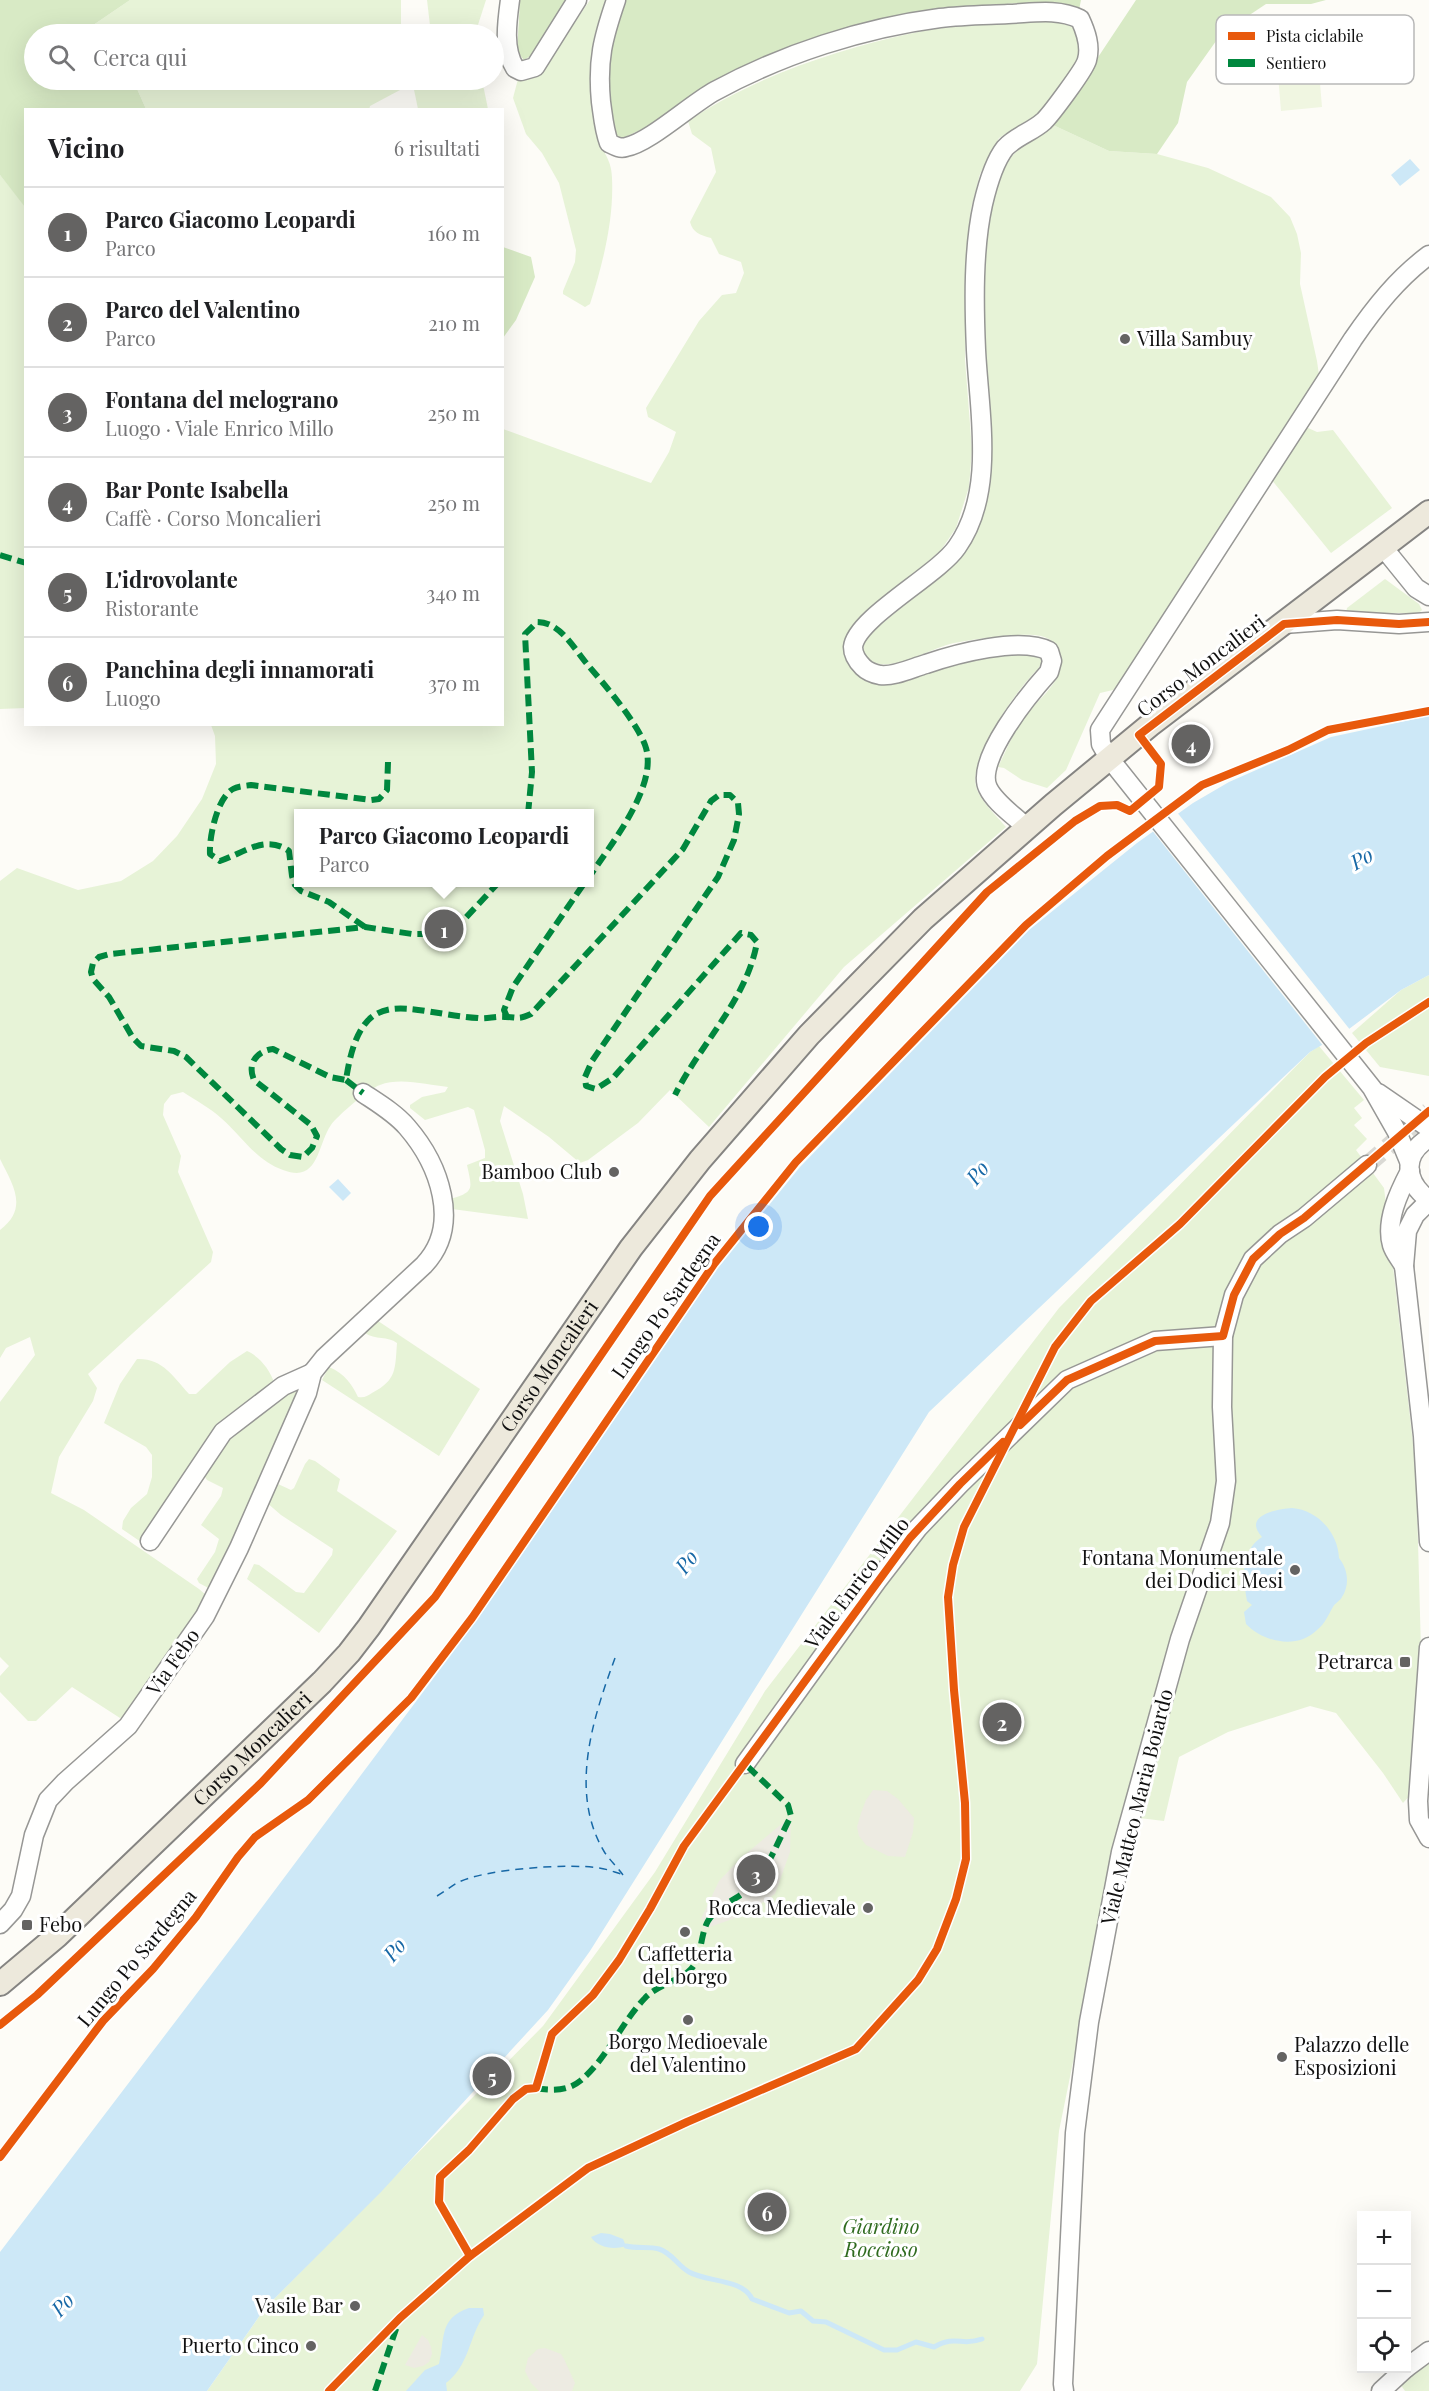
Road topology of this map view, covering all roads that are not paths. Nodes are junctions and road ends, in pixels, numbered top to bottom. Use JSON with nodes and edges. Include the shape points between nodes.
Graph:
{"nodes":[{"id":1,"x":510,"y":0,"type":"edge"},
{"id":2,"x":577,"y":0,"type":"edge"},
{"id":3,"x":616,"y":0,"type":"edge"},
{"id":4,"x":1429,"y":255,"type":"edge"},
{"id":5,"x":1429,"y":512,"type":"edge"},
{"id":6,"x":1382,"y":546,"type":"junction"},
{"id":7,"x":1429,"y":596,"type":"edge"},
{"id":8,"x":1429,"y":622,"type":"edge"},
{"id":9,"x":1284,"y":624,"type":"junction"},
{"id":10,"x":1109,"y":758,"type":"junction"},
{"id":11,"x":1027,"y":828,"type":"junction"},
{"id":12,"x":1372,"y":1088,"type":"junction"},
{"id":13,"x":363,"y":1093,"type":"dead end"},
{"id":14,"x":1429,"y":1128,"type":"edge"},
{"id":15,"x":1429,"y":1138,"type":"edge"},
{"id":16,"x":1367,"y":1165,"type":"tunnel mouth"},
{"id":17,"x":1409,"y":1166,"type":"junction"},
{"id":18,"x":1429,"y":1201,"type":"edge"},
{"id":19,"x":1404,"y":1266,"type":"junction"},
{"id":20,"x":1223,"y":1336,"type":"junction"},
{"id":21,"x":312,"y":1373,"type":"junction"},
{"id":22,"x":1427,"y":1463,"type":"edge"},
{"id":23,"x":150,"y":1541,"type":"dead end"},
{"id":24,"x":1429,"y":1542,"type":"edge"},
{"id":25,"x":1429,"y":1647,"type":"edge"},
{"id":26,"x":745,"y":1764,"type":"dead end"},
{"id":27,"x":1424,"y":1774,"type":"edge"},
{"id":28,"x":1429,"y":1838,"type":"edge"},
{"id":29,"x":0,"y":1924,"type":"edge"},
{"id":30,"x":0,"y":1984,"type":"edge"},
{"id":31,"x":1429,"y":2351,"type":"edge"},
{"id":32,"x":1411,"y":2364,"type":"edge"},
{"id":33,"x":1401,"y":2373,"type":"edge"},
{"id":34,"x":1064,"y":2391,"type":"edge"},
{"id":35,"x":1381,"y":2391,"type":"edge"}],
"edges":[{"from":1,"to":2,"type":"street","via":[[508,53],[515,68],[521,71],[535,67]]},
{"from":3,"to":11,"type":"street","via":[[601,48],[598,74],[605,133],[609,143],[620,148],[640,141],[691,106],[749,74],[802,52],[878,30],[951,17],[1056,12],[1080,19],[1087,33],[1087,62],[1044,121],[1004,149],[983,205],[976,270],[982,464],[970,522],[957,547],[942,564],[863,627],[853,646],[855,657],[865,669],[880,675],[957,653],[1014,646],[1039,646],[1049,651],[1049,672],[1004,730],[985,777],[995,798]]},
{"from":4,"to":10,"type":"street","name":"Corso Moncalieri","via":[[1397,282],[1358,331],[1112,711],[1100,730],[1101,744]]},
{"from":5,"to":6,"type":"main road","name":"Corso Moncalieri"},
{"from":6,"to":7,"type":"street","via":[[1416,588]]},
{"from":6,"to":9,"type":"main road","name":"Corso Moncalieri"},
{"from":8,"to":9,"type":"street","via":[[1336,620]]},
{"from":9,"to":10,"type":"main road","name":"Corso Moncalieri"},
{"from":10,"to":11,"type":"main road","name":"Corso Moncalieri"},
{"from":10,"to":12,"type":"street"},
{"from":11,"to":30,"type":"main road","name":"Corso Moncalieri","via":[[923,919],[809,1035],[700,1160],[631,1248],[349,1653],[65,1928]]},
{"from":12,"to":14,"type":"street"},
{"from":12,"to":17,"type":"street","via":[[1397,1132]]},
{"from":13,"to":21,"type":"street","name":"Via Febo","via":[[398,1117],[431,1163],[443,1203],[443,1231],[433,1255]]},
{"from":15,"to":17,"type":"street","via":[[1417,1147]]},
{"from":16,"to":20,"type":"street","name":"Viale Matteo Maria Boiardo","via":[[1253,1258],[1234,1295]]},
{"from":17,"to":18,"type":"street","via":[[1413,1183]]},
{"from":17,"to":19,"type":"street","via":[[1390,1232],[1392,1246]]},
{"from":18,"to":19,"type":"street","via":[[1415,1215],[1407,1231]]},
{"from":19,"to":22,"type":"street"},
{"from":20,"to":26,"type":"street","name":"Viale Enrico Millo","via":[[1155,1341],[1067,1380],[910,1538]]},
{"from":20,"to":34,"type":"street","name":"Viale Matteo Maria Boiardo","via":[[1226,1481],[1220,1523],[1180,1639],[1121,1852],[1089,2022],[1075,2133]]},
{"from":21,"to":23,"type":"street","name":"Via Febo","via":[[283,1386],[223,1432]]},
{"from":21,"to":29,"type":"street","name":"Via Febo","via":[[244,1538],[205,1616],[128,1726],[48,1800],[34,1835],[21,1896]]},
{"from":22,"to":24,"type":"street"},
{"from":25,"to":27,"type":"street"},
{"from":27,"to":28,"type":"street","via":[[1419,1820]]},
{"from":31,"to":32,"type":"street"},
{"from":33,"to":35,"type":"street"}]}
